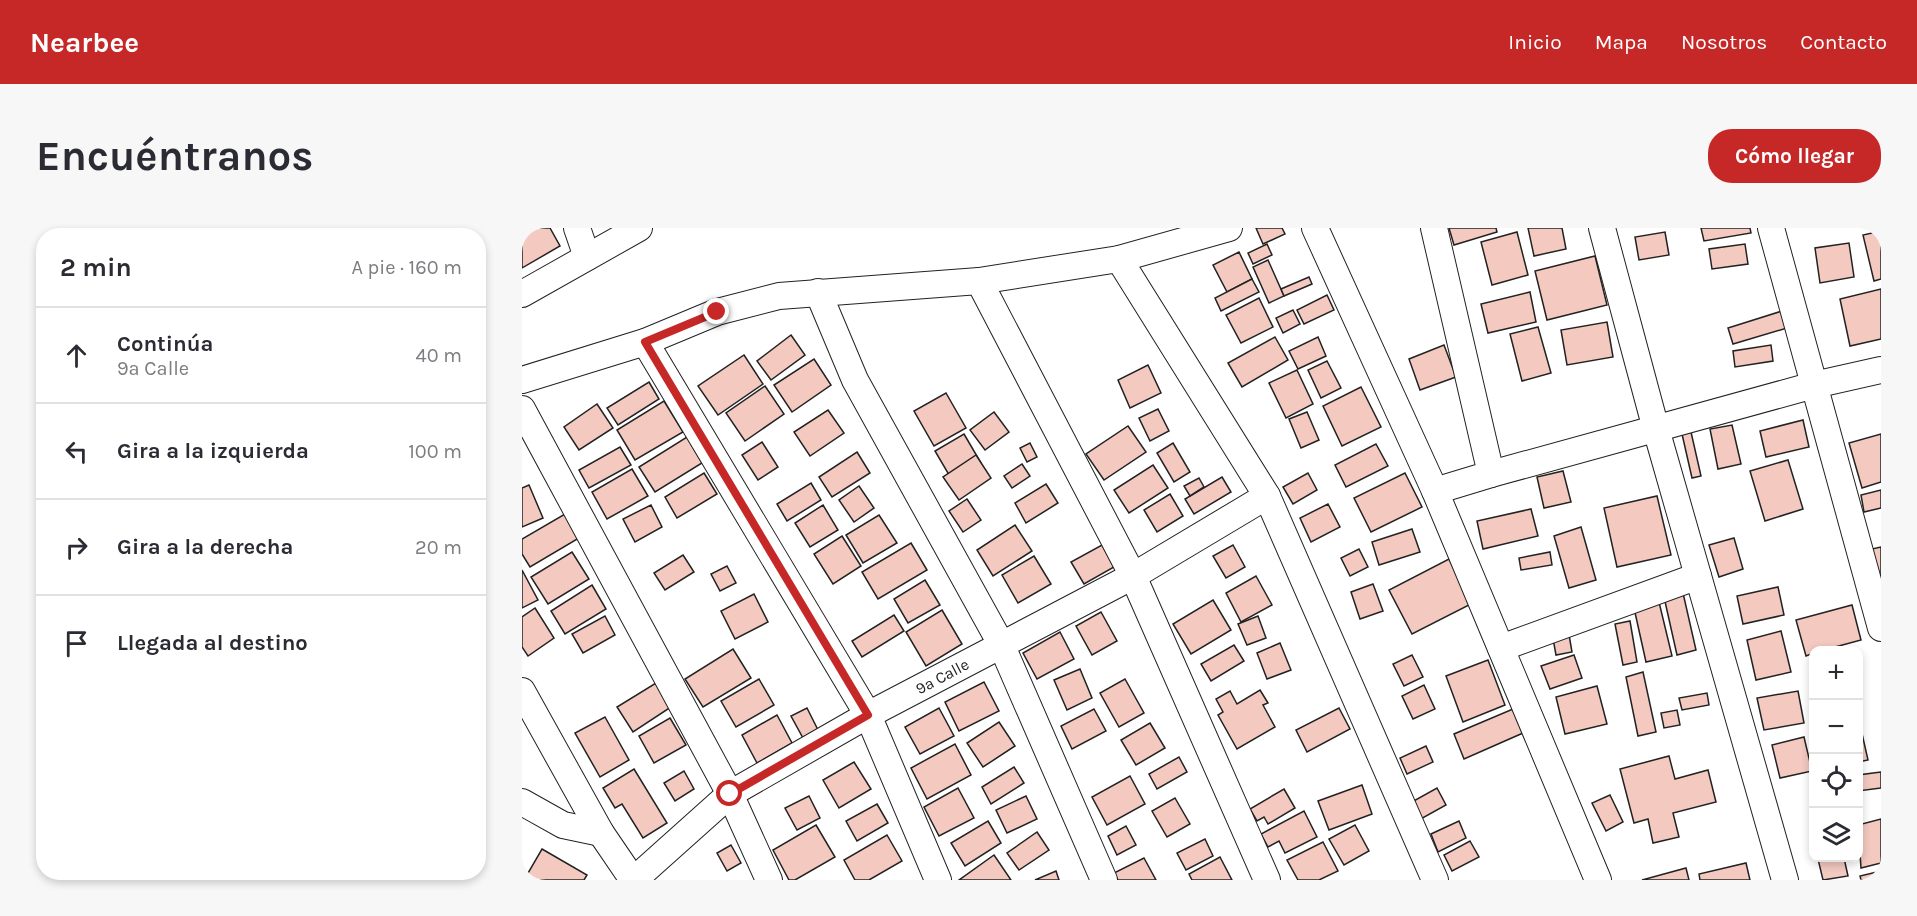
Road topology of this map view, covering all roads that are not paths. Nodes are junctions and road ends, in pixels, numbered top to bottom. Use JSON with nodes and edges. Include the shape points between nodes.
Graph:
{"nodes":[{"id":1,"x":577,"y":228,"type":"edge"},
{"id":2,"x":639,"y":228,"type":"edge"},
{"id":3,"x":1229,"y":228,"type":"edge"},
{"id":4,"x":1315,"y":228,"type":"edge"},
{"id":5,"x":1434,"y":228,"type":"edge"},
{"id":6,"x":1602,"y":228,"type":"edge"},
{"id":7,"x":1771,"y":228,"type":"edge"},
{"id":8,"x":587,"y":257,"type":"junction"},
{"id":9,"x":1119,"y":259,"type":"junction"},
{"id":10,"x":979,"y":281,"type":"junction"},
{"id":11,"x":818,"y":292,"type":"junction"},
{"id":12,"x":522,"y":294,"type":"edge"},
{"id":13,"x":645,"y":342,"type":"junction"},
{"id":14,"x":1881,"y":370,"type":"edge"},
{"id":15,"x":522,"y":380,"type":"edge"},
{"id":16,"x":1814,"y":385,"type":"junction"},
{"id":17,"x":522,"y":409,"type":"edge"},
{"id":18,"x":1656,"y":429,"type":"junction"},
{"id":19,"x":1491,"y":474,"type":"junction"},
{"id":20,"x":1435,"y":491,"type":"junction"},
{"id":21,"x":1267,"y":496,"type":"junction"},
{"id":22,"x":1133,"y":576,"type":"junction"},
{"id":23,"x":1698,"y":576,"type":"junction"},
{"id":24,"x":1881,"y":628,"type":"edge"},
{"id":25,"x":1001,"y":644,"type":"junction"},
{"id":26,"x":1501,"y":648,"type":"junction"},
{"id":27,"x":522,"y":691,"type":"edge"},
{"id":28,"x":868,"y":715,"type":"junction"},
{"id":29,"x":730,"y":794,"type":"junction"},
{"id":30,"x":522,"y":802,"type":"edge"},
{"id":31,"x":602,"y":833,"type":"junction"},
{"id":32,"x":634,"y":880,"type":"edge"},
{"id":33,"x":769,"y":880,"type":"edge"},
{"id":34,"x":938,"y":880,"type":"edge"},
{"id":35,"x":1104,"y":880,"type":"edge"},
{"id":36,"x":1268,"y":880,"type":"edge"},
{"id":37,"x":1435,"y":880,"type":"edge"},
{"id":38,"x":1598,"y":880,"type":"edge"},
{"id":39,"x":1785,"y":880,"type":"edge"}],
"edges":[{"from":1,"to":8,"type":"street"},
{"from":2,"to":8,"type":"street"},
{"from":3,"to":9,"type":"street"},
{"from":4,"to":20,"type":"street"},
{"from":5,"to":19,"type":"street"},
{"from":6,"to":18,"type":"street"},
{"from":7,"to":16,"type":"street"},
{"from":8,"to":12,"type":"street"},
{"from":9,"to":10,"type":"street"},
{"from":9,"to":21,"type":"street"},
{"from":10,"to":11,"type":"street"},
{"from":10,"to":22,"type":"street"},
{"from":11,"to":13,"type":"street","via":[[779,296],[717,312]]},
{"from":11,"to":25,"type":"street","via":[[855,380]]},
{"from":13,"to":15,"type":"street"},
{"from":13,"to":28,"type":"street"},
{"from":14,"to":16,"type":"street"},
{"from":16,"to":18,"type":"street"},
{"from":16,"to":24,"type":"street"},
{"from":17,"to":29,"type":"street"},
{"from":18,"to":19,"type":"street"},
{"from":18,"to":23,"type":"street"},
{"from":19,"to":20,"type":"street"},
{"from":20,"to":26,"type":"street"},
{"from":21,"to":22,"type":"street","name":"9a Calle"},
{"from":21,"to":37,"type":"street"},
{"from":22,"to":25,"type":"street","name":"9a Calle"},
{"from":22,"to":36,"type":"street"},
{"from":23,"to":26,"type":"street"},
{"from":23,"to":39,"type":"street"},
{"from":25,"to":28,"type":"street","name":"9a Calle"},
{"from":25,"to":35,"type":"street"},
{"from":26,"to":38,"type":"street"},
{"from":27,"to":31,"type":"street"},
{"from":28,"to":29,"type":"street","name":"9a Calle"},
{"from":28,"to":34,"type":"street"},
{"from":29,"to":32,"type":"street","name":"9a Calle"},
{"from":29,"to":33,"type":"street"},
{"from":30,"to":31,"type":"street","via":[[563,825]]},
{"from":31,"to":32,"type":"street"}]}
